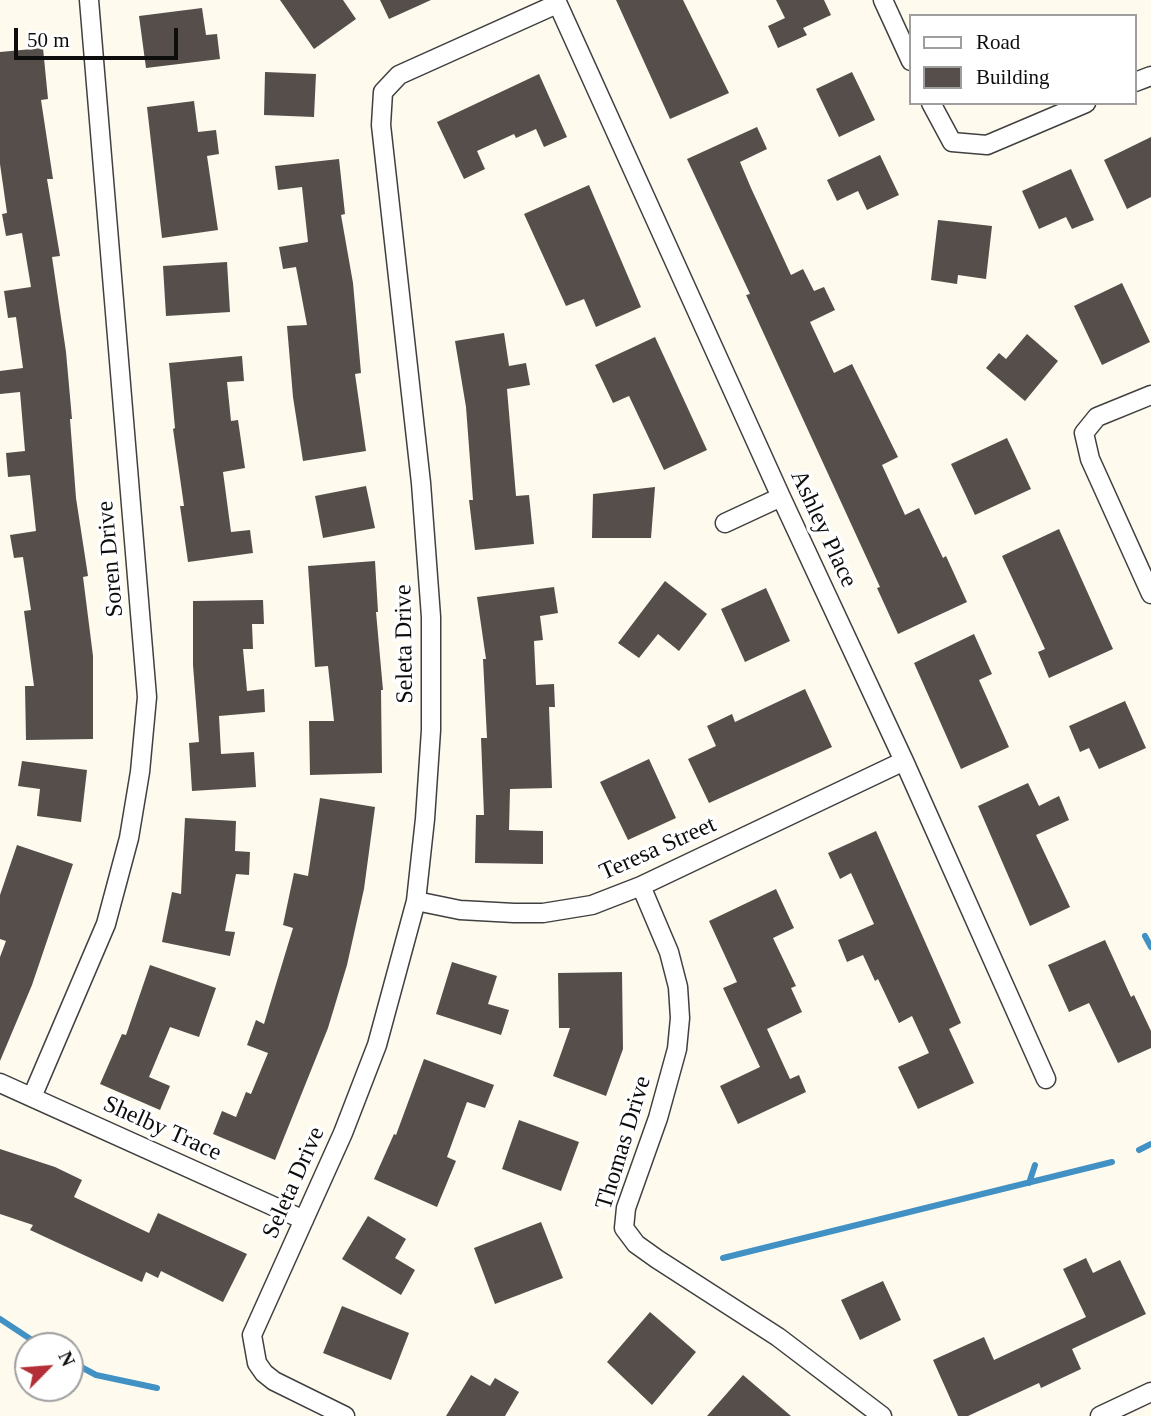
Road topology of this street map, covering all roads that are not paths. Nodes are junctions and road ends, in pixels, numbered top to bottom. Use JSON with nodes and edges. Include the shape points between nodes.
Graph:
{"nodes":[{"id":1,"x":89,"y":0,"type":"edge"},
{"id":2,"x":883,"y":0,"type":"edge"},
{"id":3,"x":556,"y":2,"type":"edge"},
{"id":4,"x":909,"y":57,"type":"edge"},
{"id":5,"x":932,"y":105,"type":"edge"},
{"id":6,"x":1081,"y":105,"type":"edge"},
{"id":7,"x":1151,"y":395,"type":"edge"},
{"id":8,"x":781,"y":497,"type":"junction"},
{"id":9,"x":725,"y":523,"type":"dead end"},
{"id":10,"x":1151,"y":594,"type":"edge"},
{"id":11,"x":904,"y":761,"type":"junction"},
{"id":12,"x":641,"y":886,"type":"junction"},
{"id":13,"x":416,"y":901,"type":"junction"},
{"id":14,"x":1046,"y":1079,"type":"dead end"},
{"id":15,"x":0,"y":1083,"type":"edge"},
{"id":16,"x":32,"y":1097,"type":"junction"},
{"id":17,"x":304,"y":1220,"type":"junction"},
{"id":18,"x":1151,"y":1392,"type":"edge"},
{"id":19,"x":345,"y":1416,"type":"edge"},
{"id":20,"x":882,"y":1416,"type":"edge"},
{"id":21,"x":1100,"y":1416,"type":"edge"}],
"edges":[{"from":1,"to":16,"type":"street","name":"Soren Drive","via":[[147,697],[130,838],[106,924]]},
{"from":2,"to":4,"type":"street"},
{"from":3,"to":8,"type":"street","name":"Ashley Place"},
{"from":3,"to":13,"type":"street","name":"Seleta Drive","via":[[400,75],[383,92],[381,125],[421,483],[431,617],[430,730]]},
{"from":5,"to":6,"type":"street","via":[[952,142],[987,145]]},
{"from":7,"to":10,"type":"street","via":[[1097,417],[1084,433],[1090,459]]},
{"from":8,"to":9,"type":"street"},
{"from":8,"to":11,"type":"street","name":"Ashley Place"},
{"from":11,"to":12,"type":"street","name":"Teresa Street"},
{"from":11,"to":14,"type":"street","name":"Ashley Place"},
{"from":12,"to":13,"type":"street","name":"Teresa Street","via":[[592,905],[543,913],[460,910]]},
{"from":12,"to":20,"type":"street","name":"Thomas Drive","via":[[669,952],[680,1018],[677,1049],[626,1208],[624,1228],[636,1244],[778,1336]]},
{"from":13,"to":17,"type":"street","name":"Seleta Drive","via":[[377,1045]]},
{"from":15,"to":16,"type":"street","name":"Shelby Trace"},
{"from":16,"to":17,"type":"street","name":"Shelby Trace"},
{"from":17,"to":19,"type":"street","name":"Seleta Drive","via":[[253,1335],[257,1363],[274,1381]]},
{"from":18,"to":21,"type":"street"}]}
